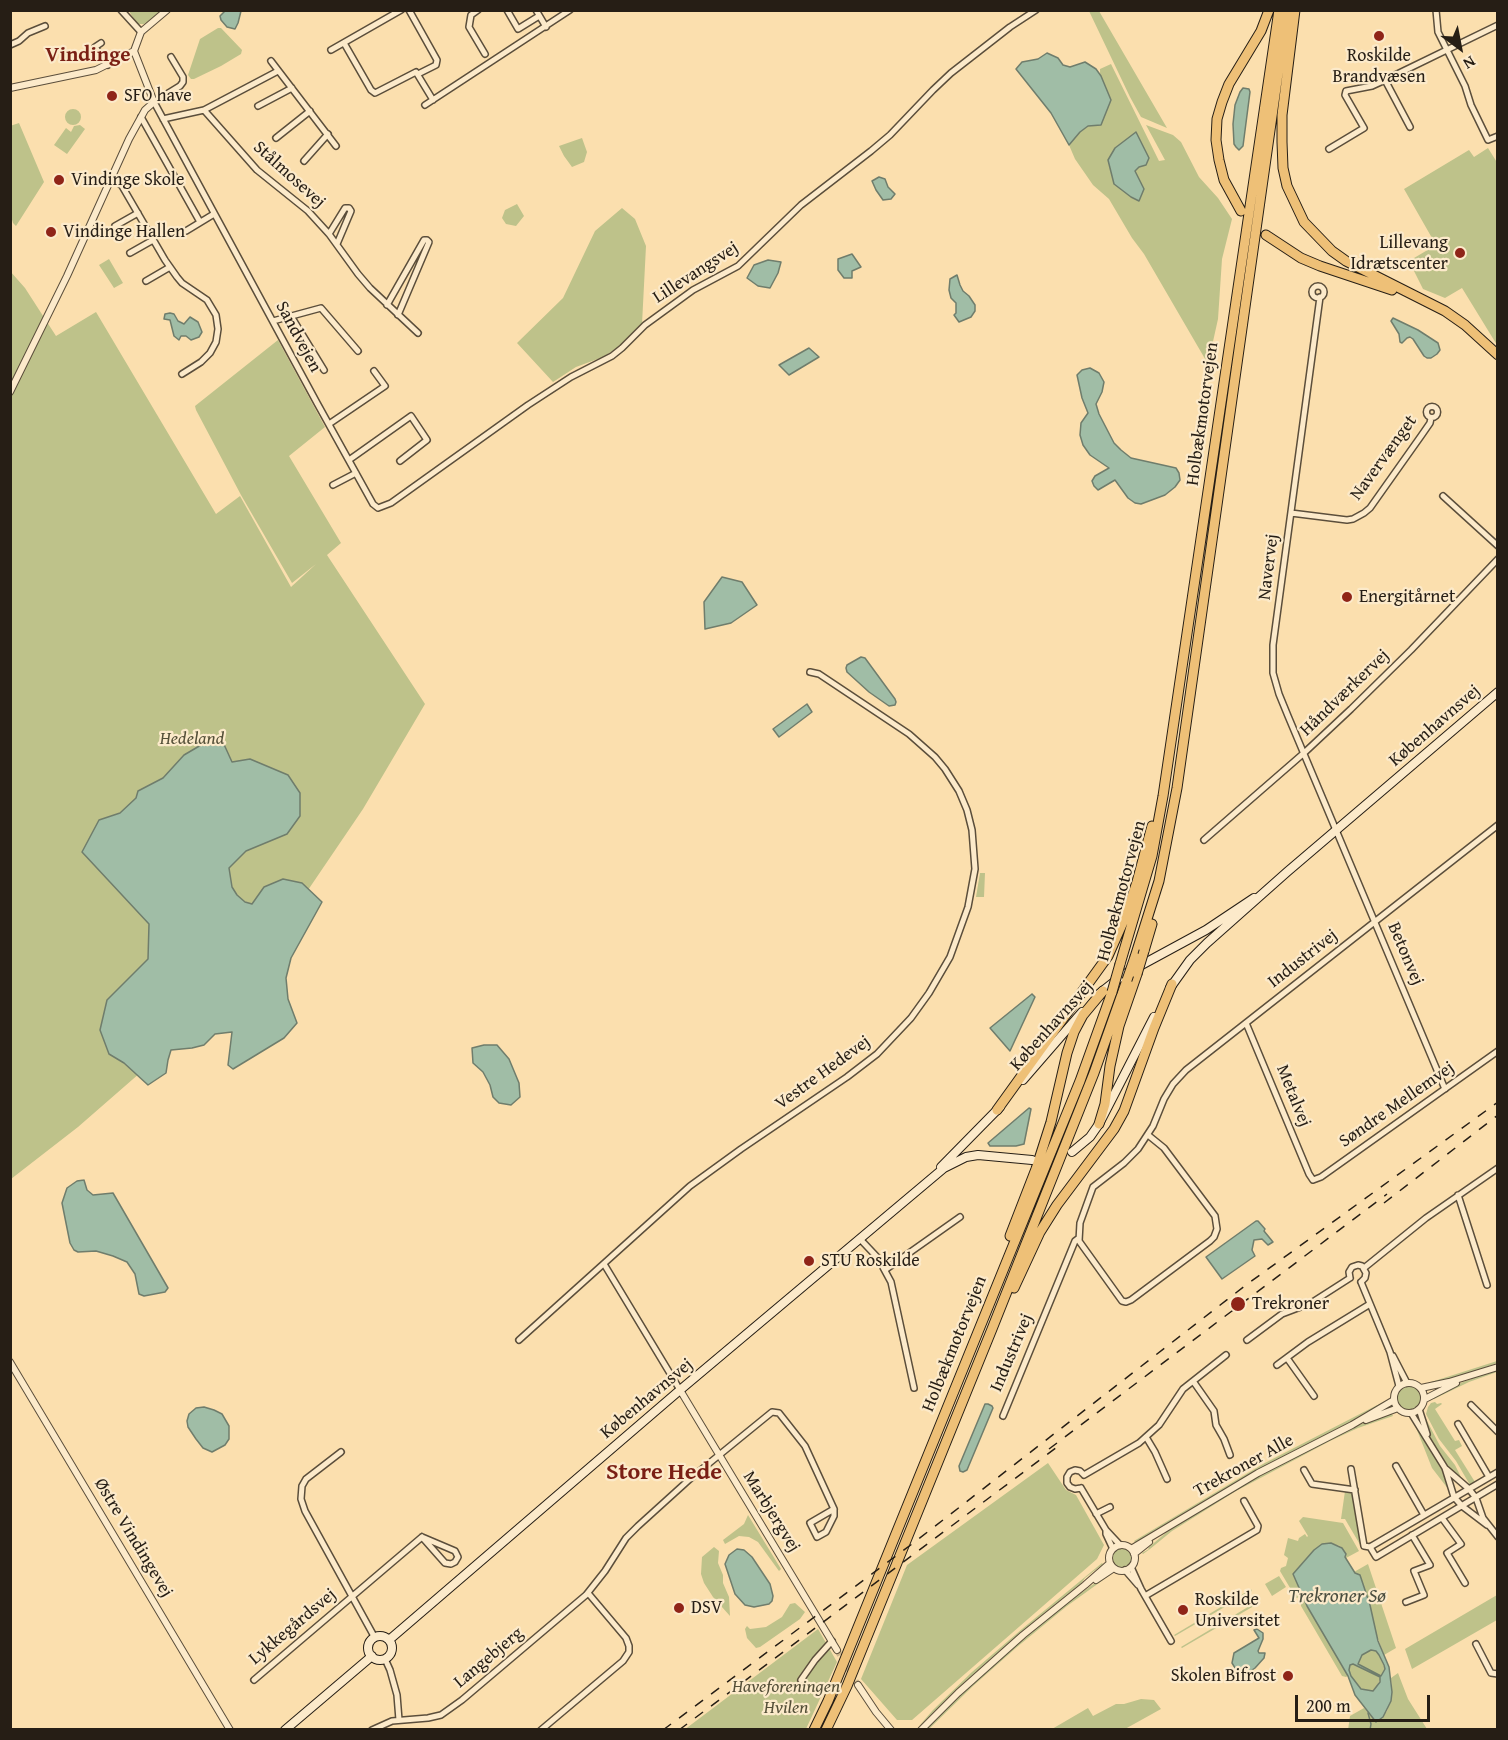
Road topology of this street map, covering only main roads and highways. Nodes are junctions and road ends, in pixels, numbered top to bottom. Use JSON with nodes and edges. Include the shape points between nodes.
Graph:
{"nodes":[{"id":1,"x":1269,"y":10,"type":"edge"},
{"id":2,"x":1279,"y":10,"type":"edge"},
{"id":3,"x":1287,"y":10,"type":"edge"},
{"id":4,"x":1295,"y":10,"type":"edge"},
{"id":5,"x":1241,"y":211,"type":"dead end"},
{"id":6,"x":1266,"y":235,"type":"dead end"},
{"id":7,"x":1497,"y":355,"type":"edge"},
{"id":8,"x":1497,"y":362,"type":"edge"},
{"id":9,"x":1497,"y":692,"type":"edge"},
{"id":10,"x":1163,"y":796,"type":"junction"},
{"id":11,"x":1170,"y":827,"type":"junction"},
{"id":12,"x":1282,"y":877,"type":"junction"},
{"id":13,"x":1172,"y":984,"type":"junction"},
{"id":14,"x":1107,"y":991,"type":"junction"},
{"id":15,"x":997,"y":1110,"type":"junction"},
{"id":16,"x":1099,"y":1124,"type":"junction"},
{"id":17,"x":1072,"y":1152,"type":"dead end"},
{"id":18,"x":1032,"y":1160,"type":"dead end"},
{"id":19,"x":925,"y":1183,"type":"junction"},
{"id":20,"x":984,"y":1316,"type":"junction"},
{"id":21,"x":992,"y":1329,"type":"junction"},
{"id":22,"x":389,"y":1640,"type":"junction"},
{"id":23,"x":372,"y":1656,"type":"junction"},
{"id":24,"x":285,"y":1730,"type":"edge"},
{"id":25,"x":814,"y":1730,"type":"edge"},
{"id":26,"x":826,"y":1730,"type":"edge"}],
"edges":[{"from":1,"to":5,"type":"highway","via":[[1229,84],[1217,119],[1221,170]]},
{"from":2,"to":10,"type":"highway","name":"Holbækmotorvejen"},
{"from":3,"to":11,"type":"highway","name":"Holbækmotorvejen"},
{"from":4,"to":7,"type":"highway","via":[[1282,115],[1283,168],[1304,222],[1346,261],[1445,311]]},
{"from":6,"to":8,"type":"highway","via":[[1301,258],[1425,306],[1469,334]]},
{"from":9,"to":12,"type":"main road","name":"Københavnsvej"},
{"from":10,"to":14,"type":"highway","name":"Holbækmotorvejen","bridge":true,"via":[[1152,856],[1120,964]]},
{"from":10,"to":15,"type":"highway","via":[[1124,920],[1108,956]]},
{"from":11,"to":16,"type":"highway","bridge":true,"via":[[1169,852],[1144,951],[1119,1026]]},
{"from":11,"to":21,"type":"highway","name":"Holbækmotorvejen","bridge":true,"via":[[1159,881],[1127,980]]},
{"from":12,"to":13,"type":"main road","name":"Københavnsvej","via":[[1190,960]]},
{"from":12,"to":14,"type":"main road","name":"Københavnsvej","via":[[1206,930],[1123,975]]},
{"from":13,"to":16,"type":"main road","name":"Københavnsvej"},
{"from":13,"to":21,"type":"highway","via":[[1124,1111],[1040,1232]]},
{"from":14,"to":15,"type":"main road","name":"Københavnsvej","via":[[1087,1006]]},
{"from":14,"to":20,"type":"highway","name":"Holbækmotorvejen","via":[[1080,1081]]},
{"from":14,"to":20,"type":"highway","via":[[1083,1015],[1074,1032],[1051,1122]]},
{"from":15,"to":19,"type":"main road","name":"Københavnsvej"},
{"from":16,"to":17,"type":"main road","name":"Københavnsvej"},
{"from":18,"to":19,"type":"main road","name":"Københavnsvej","via":[[972,1156],[944,1167]]},
{"from":19,"to":22,"type":"main road","name":"Københavnsvej"},
{"from":20,"to":25,"type":"highway","name":"Holbækmotorvejen"},
{"from":21,"to":26,"type":"highway","name":"Holbækmotorvejen"},
{"from":22,"to":23,"type":"main road","via":[[391,1653],[385,1659]]},
{"from":22,"to":23,"type":"main road","via":[[375,1638],[369,1644]]},
{"from":23,"to":24,"type":"main road"}]}
